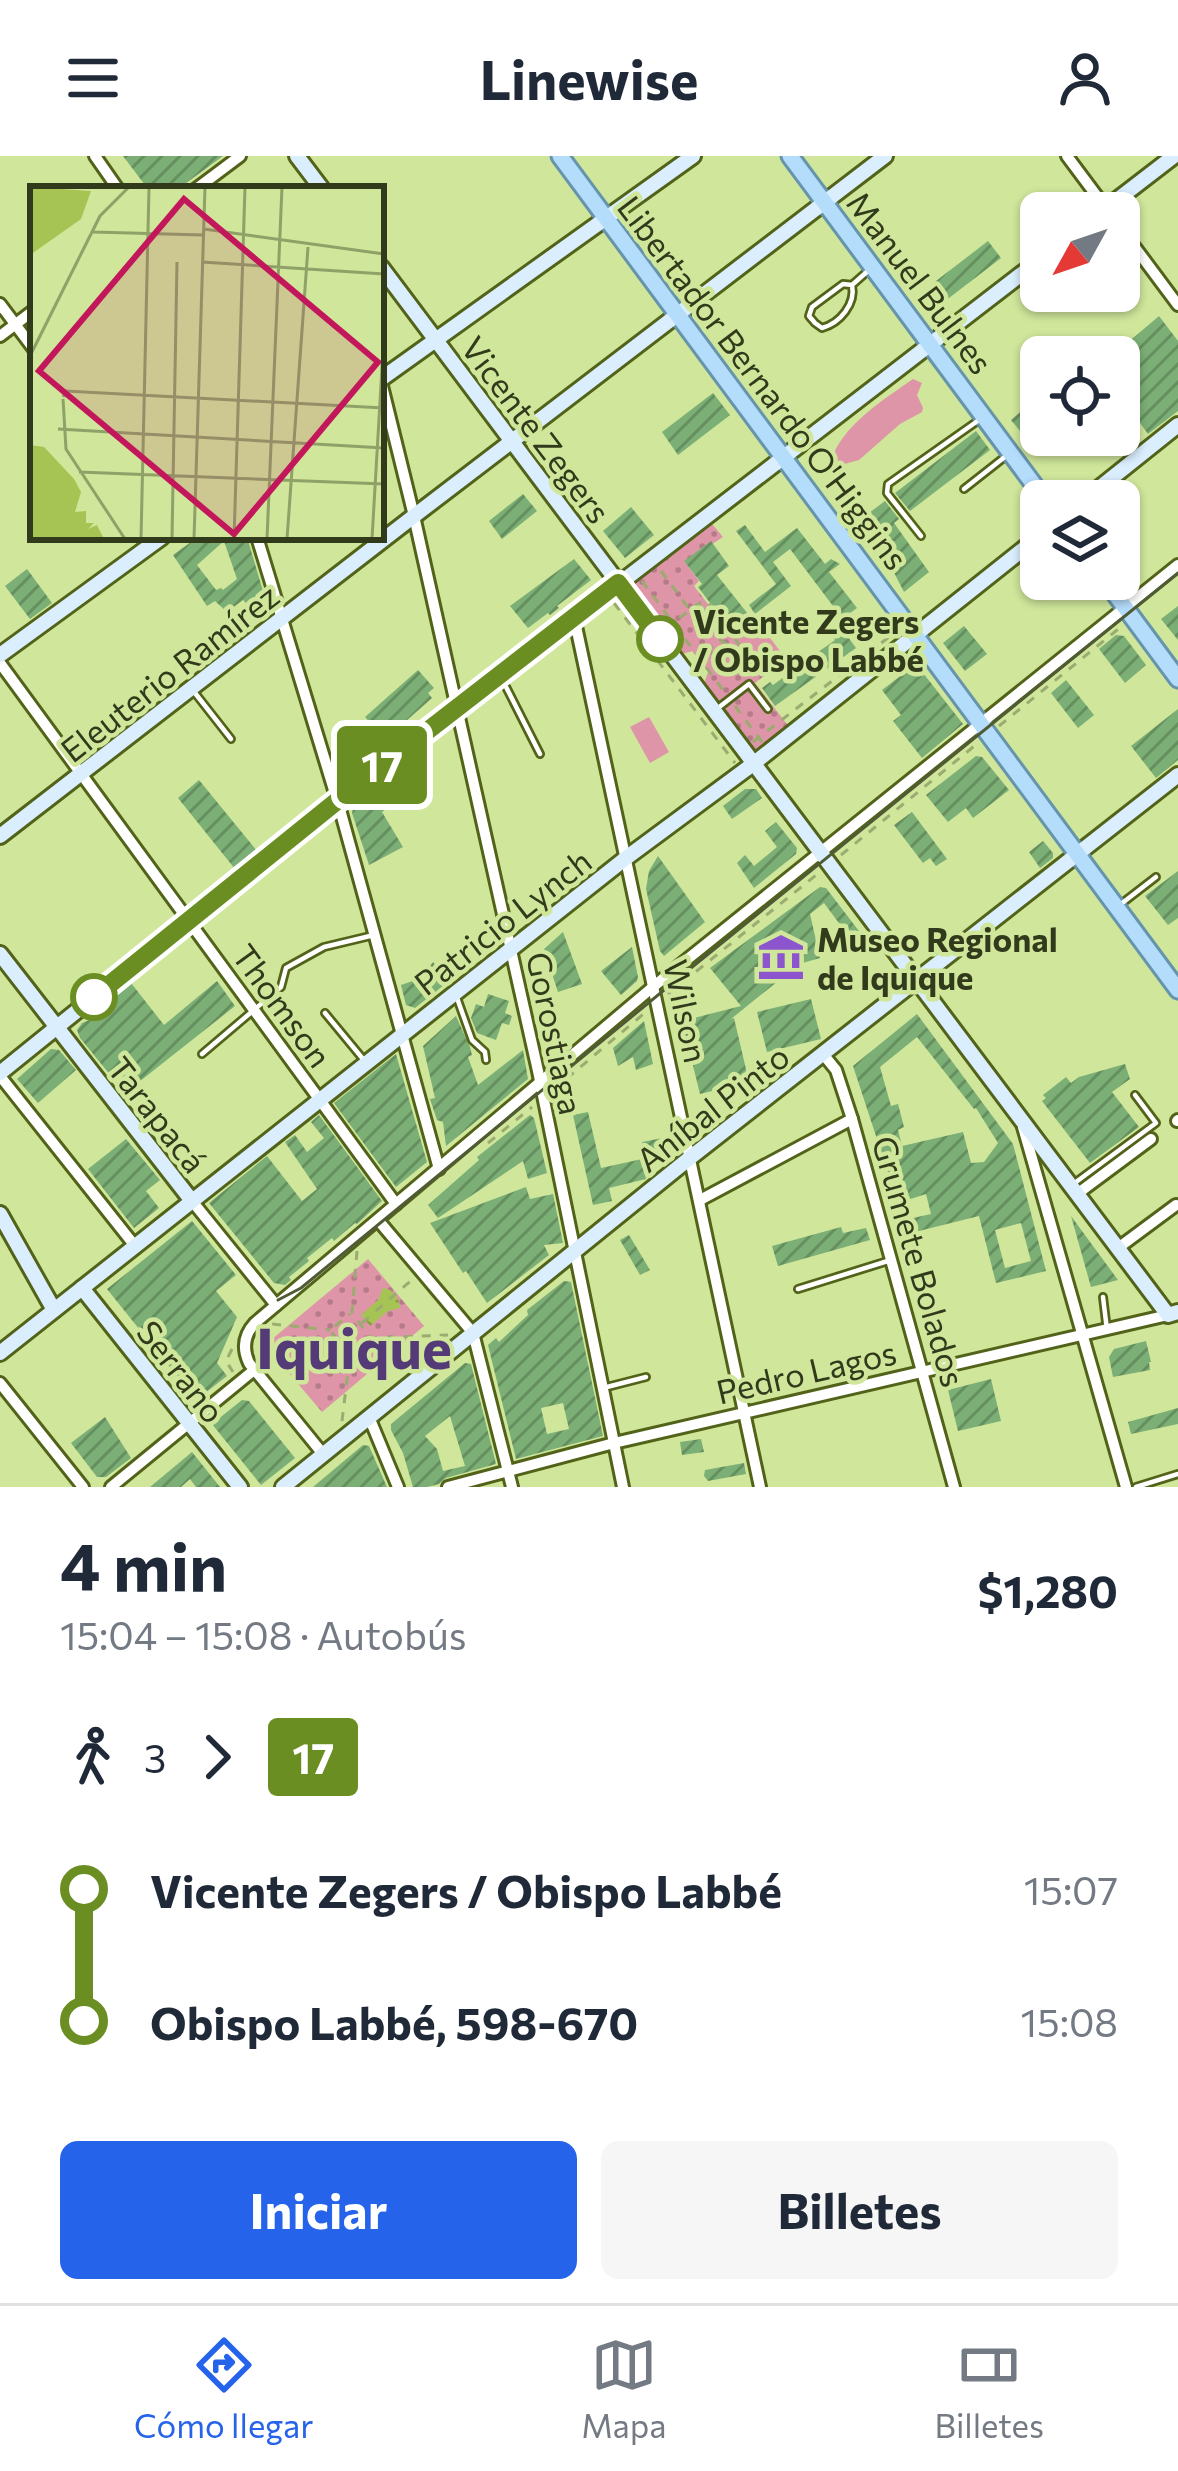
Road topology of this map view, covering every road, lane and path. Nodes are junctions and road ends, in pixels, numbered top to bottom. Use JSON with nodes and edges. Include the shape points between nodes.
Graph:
{"nodes":[{"id":1,"x":94,"y":156,"type":"edge"},
{"id":2,"x":240,"y":156,"type":"edge"},
{"id":3,"x":297,"y":156,"type":"edge"},
{"id":4,"x":560,"y":156,"type":"edge"},
{"id":5,"x":693,"y":156,"type":"edge"},
{"id":6,"x":790,"y":156,"type":"edge"},
{"id":7,"x":885,"y":156,"type":"edge"},
{"id":8,"x":1067,"y":156,"type":"edge"},
{"id":9,"x":1174,"y":156,"type":"edge"},
{"id":10,"x":116,"y":186,"type":"edge"},
{"id":11,"x":200,"y":186,"type":"edge"},
{"id":12,"x":320,"y":186,"type":"edge"},
{"id":13,"x":1091,"y":192,"type":"edge"},
{"id":14,"x":1130,"y":192,"type":"edge"},
{"id":15,"x":824,"y":202,"type":"junction"},
{"id":16,"x":606,"y":218,"type":"junction"},
{"id":17,"x":1140,"y":254,"type":"edge"},
{"id":18,"x":874,"y":268,"type":"junction"},
{"id":19,"x":384,"y":271,"type":"edge"},
{"id":20,"x":1020,"y":275,"type":"edge"},
{"id":21,"x":852,"y":285,"type":"junction"},
{"id":22,"x":0,"y":304,"type":"edge"},
{"id":23,"x":1178,"y":305,"type":"edge"},
{"id":24,"x":30,"y":313,"type":"edge"},
{"id":25,"x":677,"y":314,"type":"junction"},
{"id":26,"x":15,"y":325,"type":"junction"},
{"id":27,"x":0,"y":336,"type":"edge"},
{"id":28,"x":435,"y":340,"type":"junction"},
{"id":29,"x":30,"y":344,"type":"edge"},
{"id":30,"x":930,"y":345,"type":"junction"},
{"id":31,"x":384,"y":379,"type":"edge"},
{"id":32,"x":384,"y":393,"type":"edge"},
{"id":33,"x":984,"y":417,"type":"junction"},
{"id":34,"x":1178,"y":424,"type":"edge"},
{"id":35,"x":511,"y":441,"type":"junction"},
{"id":36,"x":1011,"y":453,"type":"junction"},
{"id":37,"x":783,"y":457,"type":"junction"},
{"id":38,"x":1031,"y":480,"type":"edge"},
{"id":39,"x":1109,"y":480,"type":"edge"},
{"id":40,"x":964,"y":489,"type":"dead end"},
{"id":41,"x":414,"y":515,"type":"junction"},
{"id":42,"x":921,"y":536,"type":"dead end"},
{"id":43,"x":384,"y":539,"type":"edge"},
{"id":44,"x":158,"y":540,"type":"edge"},
{"id":45,"x":257,"y":540,"type":"edge"},
{"id":46,"x":382,"y":540,"type":"edge"},
{"id":47,"x":1020,"y":550,"type":"edge"},
{"id":48,"x":1178,"y":565,"type":"edge"},
{"id":49,"x":660,"y":570,"type":"dead end"},
{"id":50,"x":632,"y":572,"type":"junction"},
{"id":51,"x":612,"y":587,"type":"junction"},
{"id":52,"x":706,"y":598,"type":"dead end"},
{"id":53,"x":1120,"y":600,"type":"edge"},
{"id":54,"x":699,"y":604,"type":"junction"},
{"id":55,"x":711,"y":604,"type":"dead end"},
{"id":56,"x":690,"y":610,"type":"junction"},
{"id":57,"x":1129,"y":612,"type":"junction"},
{"id":58,"x":574,"y":617,"type":"junction"},
{"id":59,"x":283,"y":618,"type":"junction"},
{"id":60,"x":674,"y":623,"type":"junction"},
{"id":61,"x":664,"y":630,"type":"dead end"},
{"id":62,"x":911,"y":630,"type":"junction"},
{"id":63,"x":713,"y":642,"type":"junction"},
{"id":64,"x":728,"y":645,"type":"junction"},
{"id":65,"x":711,"y":655,"type":"junction"},
{"id":66,"x":0,"y":659,"type":"edge"},
{"id":67,"x":703,"y":662,"type":"junction"},
{"id":68,"x":500,"y":674,"type":"junction"},
{"id":69,"x":1178,"y":679,"type":"edge"},
{"id":70,"x":748,"y":684,"type":"junction"},
{"id":71,"x":192,"y":688,"type":"junction"},
{"id":72,"x":730,"y":698,"type":"junction"},
{"id":73,"x":455,"y":708,"type":"junction"},
{"id":74,"x":768,"y":709,"type":"dead end"},
{"id":75,"x":714,"y":712,"type":"junction"},
{"id":76,"x":985,"y":729,"type":"junction"},
{"id":77,"x":759,"y":738,"type":"junction"},
{"id":78,"x":231,"y":739,"type":"dead end"},
{"id":79,"x":769,"y":752,"type":"junction"},
{"id":80,"x":540,"y":754,"type":"dead end"},
{"id":81,"x":746,"y":763,"type":"junction"},
{"id":82,"x":81,"y":774,"type":"junction"},
{"id":83,"x":1178,"y":775,"type":"edge"},
{"id":84,"x":337,"y":801,"type":"junction"},
{"id":85,"x":0,"y":836,"type":"edge"},
{"id":86,"x":1078,"y":854,"type":"junction"},
{"id":87,"x":626,"y":858,"type":"junction"},
{"id":88,"x":824,"y":860,"type":"junction"},
{"id":89,"x":1156,"y":877,"type":"dead end"},
{"id":90,"x":1117,"y":908,"type":"junction"},
{"id":91,"x":188,"y":923,"type":"junction"},
{"id":92,"x":376,"y":935,"type":"junction"},
{"id":93,"x":510,"y":949,"type":"junction"},
{"id":94,"x":0,"y":954,"type":"edge"},
{"id":95,"x":916,"y":982,"type":"junction"},
{"id":96,"x":654,"y":986,"type":"junction"},
{"id":97,"x":1178,"y":990,"type":"edge"},
{"id":98,"x":455,"y":993,"type":"junction"},
{"id":99,"x":657,"y":1003,"type":"junction"},
{"id":100,"x":254,"y":1011,"type":"junction"},
{"id":101,"x":325,"y":1012,"type":"dead end"},
{"id":102,"x":56,"y":1028,"type":"junction"},
{"id":103,"x":403,"y":1034,"type":"junction"},
{"id":104,"x":202,"y":1054,"type":"dead end"},
{"id":105,"x":823,"y":1054,"type":"junction"},
{"id":106,"x":486,"y":1060,"type":"dead end"},
{"id":107,"x":366,"y":1064,"type":"junction"},
{"id":108,"x":0,"y":1075,"type":"edge"},
{"id":109,"x":540,"y":1083,"type":"junction"},
{"id":110,"x":1136,"y":1095,"type":"dead end"},
{"id":111,"x":543,"y":1098,"type":"junction"},
{"id":112,"x":320,"y":1100,"type":"junction"},
{"id":113,"x":852,"y":1119,"type":"junction"},
{"id":114,"x":1022,"y":1121,"type":"junction"},
{"id":115,"x":1151,"y":1139,"type":"dead end"},
{"id":116,"x":490,"y":1141,"type":"dead end"},
{"id":117,"x":691,"y":1157,"type":"junction"},
{"id":118,"x":439,"y":1169,"type":"junction"},
{"id":119,"x":1074,"y":1190,"type":"junction"},
{"id":120,"x":700,"y":1200,"type":"junction"},
{"id":121,"x":192,"y":1202,"type":"junction"},
{"id":122,"x":396,"y":1204,"type":"junction"},
{"id":123,"x":1176,"y":1205,"type":"edge"},
{"id":124,"x":0,"y":1215,"type":"edge"},
{"id":125,"x":378,"y":1220,"type":"junction"},
{"id":126,"x":358,"y":1236,"type":"junction"},
{"id":127,"x":135,"y":1246,"type":"junction"},
{"id":128,"x":1118,"y":1248,"type":"junction"},
{"id":129,"x":574,"y":1251,"type":"junction"},
{"id":130,"x":362,"y":1252,"type":"dead end"},
{"id":131,"x":356,"y":1257,"type":"junction"},
{"id":132,"x":891,"y":1260,"type":"junction"},
{"id":133,"x":421,"y":1272,"type":"junction"},
{"id":134,"x":82,"y":1288,"type":"junction"},
{"id":135,"x":798,"y":1289,"type":"dead end"},
{"id":136,"x":1103,"y":1297,"type":"dead end"},
{"id":137,"x":276,"y":1305,"type":"junction"},
{"id":138,"x":54,"y":1310,"type":"junction"},
{"id":139,"x":352,"y":1313,"type":"junction"},
{"id":140,"x":1173,"y":1313,"type":"edge"},
{"id":141,"x":255,"y":1323,"type":"junction"},
{"id":142,"x":361,"y":1324,"type":"junction"},
{"id":143,"x":330,"y":1330,"type":"junction"},
{"id":144,"x":1107,"y":1330,"type":"junction"},
{"id":145,"x":473,"y":1334,"type":"junction"},
{"id":146,"x":1084,"y":1335,"type":"junction"},
{"id":147,"x":372,"y":1338,"type":"junction"},
{"id":148,"x":0,"y":1353,"type":"edge"},
{"id":149,"x":350,"y":1355,"type":"junction"},
{"id":150,"x":254,"y":1370,"type":"junction"},
{"id":151,"x":923,"y":1372,"type":"junction"},
{"id":152,"x":646,"y":1377,"type":"dead end"},
{"id":153,"x":0,"y":1383,"type":"edge"},
{"id":154,"x":603,"y":1388,"type":"junction"},
{"id":155,"x":746,"y":1413,"type":"junction"},
{"id":156,"x":369,"y":1418,"type":"junction"},
{"id":157,"x":188,"y":1422,"type":"junction"},
{"id":158,"x":340,"y":1441,"type":"junction"},
{"id":159,"x":614,"y":1443,"type":"junction"},
{"id":160,"x":323,"y":1454,"type":"junction"},
{"id":161,"x":508,"y":1471,"type":"junction"},
{"id":162,"x":1178,"y":1474,"type":"edge"},
{"id":163,"x":83,"y":1487,"type":"edge"},
{"id":164,"x":111,"y":1487,"type":"edge"},
{"id":165,"x":240,"y":1487,"type":"edge"},
{"id":166,"x":283,"y":1487,"type":"edge"},
{"id":167,"x":398,"y":1487,"type":"edge"},
{"id":168,"x":448,"y":1487,"type":"edge"},
{"id":169,"x":512,"y":1487,"type":"edge"},
{"id":170,"x":623,"y":1487,"type":"edge"},
{"id":171,"x":760,"y":1487,"type":"edge"},
{"id":172,"x":954,"y":1487,"type":"edge"},
{"id":173,"x":1131,"y":1487,"type":"edge"}],
"edges":[{"from":1,"to":10,"type":"street"},
{"from":2,"to":11,"type":"street"},
{"from":3,"to":12,"type":"street"},
{"from":4,"to":16,"type":"main road","name":"Libertador Bernardo O'Higgins"},
{"from":5,"to":16,"type":"street"},
{"from":6,"to":15,"type":"main road","name":"Manuel Bulnes"},
{"from":7,"to":15,"type":"street","name":"Eleuterio Ramírez"},
{"from":8,"to":13,"type":"street"},
{"from":9,"to":14,"type":"street"},
{"from":15,"to":18,"type":"main road","name":"Manuel Bulnes"},
{"from":15,"to":25,"type":"street","name":"Eleuterio Ramírez"},
{"from":16,"to":25,"type":"main road","name":"Libertador Bernardo O'Higgins"},
{"from":16,"to":28,"type":"street"},
{"from":17,"to":23,"type":"street"},
{"from":18,"to":21,"type":"lane"},
{"from":18,"to":30,"type":"main road","name":"Manuel Bulnes"},
{"from":19,"to":28,"type":"street","name":"Vicente Zegers"},
{"from":20,"to":30,"type":"street"},
{"from":21,"to":21,"type":"lane","via":[[812,307],[814,323],[830,326],[849,307]]},
{"from":22,"to":26,"type":"street"},
{"from":24,"to":26,"type":"street"},
{"from":25,"to":35,"type":"street","name":"Eleuterio Ramírez"},
{"from":25,"to":37,"type":"main road","name":"Libertador Bernardo O'Higgins"},
{"from":26,"to":27,"type":"street"},
{"from":26,"to":29,"type":"street"},
{"from":28,"to":31,"type":"street"},
{"from":28,"to":35,"type":"street","name":"Vicente Zegers"},
{"from":30,"to":33,"type":"main road","name":"Manuel Bulnes"},
{"from":30,"to":37,"type":"street"},
{"from":32,"to":41,"type":"street","name":"Gorostiaga"},
{"from":33,"to":36,"type":"main road","name":"Manuel Bulnes"},
{"from":33,"to":42,"type":"lane","via":[[888,484]]},
{"from":34,"to":39,"type":"street"},
{"from":35,"to":41,"type":"street","name":"Eleuterio Ramírez"},
{"from":35,"to":51,"type":"street","name":"Vicente Zegers"},
{"from":36,"to":38,"type":"main road","name":"Manuel Bulnes"},
{"from":36,"to":40,"type":"lane"},
{"from":37,"to":50,"type":"street"},
{"from":37,"to":62,"type":"main road","name":"Libertador Bernardo O'Higgins"},
{"from":41,"to":43,"type":"street","name":"Eleuterio Ramírez"},
{"from":41,"to":73,"type":"street","name":"Gorostiaga"},
{"from":44,"to":66,"type":"street"},
{"from":45,"to":59,"type":"street"},
{"from":46,"to":59,"type":"street","name":"Eleuterio Ramírez"},
{"from":47,"to":62,"type":"street","name":"Patricio Lynch"},
{"from":48,"to":57,"type":"street"},
{"from":49,"to":56,"type":"path"},
{"from":50,"to":51,"type":"street"},
{"from":50,"to":60,"type":"path"},
{"from":51,"to":58,"type":"street"},
{"from":51,"to":75,"type":"street","name":"Vicente Zegers"},
{"from":51,"to":81,"type":"path"},
{"from":52,"to":54,"type":"path"},
{"from":53,"to":57,"type":"main road"},
{"from":54,"to":55,"type":"path","via":[[711,619]]},
{"from":54,"to":56,"type":"path"},
{"from":56,"to":60,"type":"path"},
{"from":56,"to":63,"type":"path"},
{"from":57,"to":69,"type":"main road"},
{"from":57,"to":76,"type":"street"},
{"from":57,"to":76,"type":"path"},
{"from":58,"to":68,"type":"street"},
{"from":58,"to":87,"type":"street","name":"Wilson"},
{"from":59,"to":71,"type":"street","name":"Eleuterio Ramírez"},
{"from":59,"to":84,"type":"street"},
{"from":60,"to":61,"type":"path"},
{"from":60,"to":67,"type":"path"},
{"from":62,"to":76,"type":"main road","name":"Libertador Bernardo O'Higgins"},
{"from":62,"to":77,"type":"path"},
{"from":62,"to":79,"type":"street","name":"Patricio Lynch"},
{"from":63,"to":64,"type":"path"},
{"from":63,"to":65,"type":"path"},
{"from":64,"to":65,"type":"path","via":[[724,658]]},
{"from":64,"to":70,"type":"path","via":[[735,639],[756,668]]},
{"from":65,"to":67,"type":"path"},
{"from":66,"to":82,"type":"street","name":"Thomson"},
{"from":67,"to":72,"type":"path"},
{"from":68,"to":73,"type":"street"},
{"from":68,"to":80,"type":"lane"},
{"from":70,"to":72,"type":"lane"},
{"from":70,"to":74,"type":"lane"},
{"from":71,"to":78,"type":"lane"},
{"from":71,"to":82,"type":"street","name":"Eleuterio Ramírez"},
{"from":72,"to":75,"type":"lane"},
{"from":72,"to":77,"type":"path"},
{"from":73,"to":84,"type":"street"},
{"from":73,"to":93,"type":"street","name":"Gorostiaga"},
{"from":75,"to":81,"type":"street","name":"Vicente Zegers"},
{"from":76,"to":86,"type":"main road","name":"Libertador Bernardo O'Higgins"},
{"from":76,"to":88,"type":"street"},
{"from":76,"to":88,"type":"path"},
{"from":77,"to":79,"type":"path"},
{"from":77,"to":81,"type":"path"},
{"from":79,"to":81,"type":"street","name":"Patricio Lynch"},
{"from":81,"to":87,"type":"street","name":"Patricio Lynch"},
{"from":81,"to":88,"type":"street","name":"Vicente Zegers"},
{"from":82,"to":85,"type":"street","name":"Eleuterio Ramírez"},
{"from":82,"to":91,"type":"street","name":"Thomson"},
{"from":83,"to":86,"type":"street","name":"Aníbal Pinto"},
{"from":84,"to":91,"type":"street"},
{"from":84,"to":92,"type":"street"},
{"from":86,"to":90,"type":"main road","name":"Libertador Bernardo O'Higgins"},
{"from":86,"to":95,"type":"street","name":"Aníbal Pinto"},
{"from":87,"to":93,"type":"street","name":"Patricio Lynch"},
{"from":87,"to":96,"type":"street","name":"Wilson"},
{"from":88,"to":95,"type":"street","name":"Vicente Zegers"},
{"from":88,"to":96,"type":"street"},
{"from":88,"to":99,"type":"path"},
{"from":89,"to":90,"type":"lane"},
{"from":90,"to":97,"type":"main road","name":"Libertador Bernardo O'Higgins"},
{"from":91,"to":100,"type":"street","name":"Thomson"},
{"from":91,"to":102,"type":"street"},
{"from":92,"to":100,"type":"lane","via":[[324,947],[286,968],[280,987]]},
{"from":92,"to":103,"type":"street"},
{"from":93,"to":98,"type":"street","name":"Patricio Lynch"},
{"from":93,"to":109,"type":"street","name":"Gorostiaga"},
{"from":94,"to":102,"type":"street","name":"Tarapacá"},
{"from":95,"to":105,"type":"street","name":"Aníbal Pinto"},
{"from":95,"to":114,"type":"street","name":"Vicente Zegers"},
{"from":96,"to":99,"type":"street","name":"Wilson"},
{"from":96,"to":109,"type":"street"},
{"from":98,"to":103,"type":"street","name":"Patricio Lynch"},
{"from":98,"to":106,"type":"lane"},
{"from":99,"to":111,"type":"path"},
{"from":99,"to":117,"type":"street","name":"Wilson"},
{"from":100,"to":104,"type":"lane"},
{"from":100,"to":112,"type":"street","name":"Thomson"},
{"from":101,"to":107,"type":"lane"},
{"from":102,"to":108,"type":"street"},
{"from":102,"to":121,"type":"street","name":"Tarapacá"},
{"from":103,"to":107,"type":"street","name":"Patricio Lynch"},
{"from":103,"to":118,"type":"street"},
{"from":105,"to":113,"type":"street","name":"Grumete Bolados"},
{"from":105,"to":117,"type":"street","name":"Aníbal Pinto"},
{"from":107,"to":112,"type":"street","name":"Patricio Lynch"},
{"from":108,"to":127,"type":"street"},
{"from":109,"to":111,"type":"street","name":"Gorostiaga"},
{"from":109,"to":118,"type":"street"},
{"from":110,"to":119,"type":"lane","via":[[1156,1124]]},
{"from":111,"to":116,"type":"path"},
{"from":111,"to":129,"type":"street","name":"Gorostiaga"},
{"from":112,"to":121,"type":"street","name":"Patricio Lynch"},
{"from":112,"to":122,"type":"street","name":"Thomson"},
{"from":113,"to":120,"type":"street"},
{"from":113,"to":132,"type":"street","name":"Grumete Bolados"},
{"from":114,"to":119,"type":"street","name":"Vicente Zegers"},
{"from":114,"to":146,"type":"street"},
{"from":115,"to":119,"type":"street"},
{"from":117,"to":120,"type":"street","name":"Wilson"},
{"from":117,"to":129,"type":"street","name":"Aníbal Pinto"},
{"from":118,"to":122,"type":"street"},
{"from":119,"to":128,"type":"street","name":"Vicente Zegers"},
{"from":120,"to":155,"type":"street","name":"Wilson"},
{"from":121,"to":127,"type":"street","name":"Patricio Lynch"},
{"from":121,"to":137,"type":"street","name":"Tarapacá"},
{"from":122,"to":125,"type":"street"},
{"from":123,"to":128,"type":"street"},
{"from":124,"to":138,"type":"street"},
{"from":125,"to":126,"type":"street"},
{"from":125,"to":133,"type":"street"},
{"from":126,"to":131,"type":"path"},
{"from":126,"to":137,"type":"street"},
{"from":127,"to":134,"type":"street","name":"Patricio Lynch"},
{"from":128,"to":140,"type":"street","name":"Vicente Zegers"},
{"from":129,"to":145,"type":"street","name":"Aníbal Pinto"},
{"from":129,"to":154,"type":"street","name":"Gorostiaga"},
{"from":130,"to":131,"type":"path"},
{"from":131,"to":139,"type":"path"},
{"from":132,"to":135,"type":"lane"},
{"from":132,"to":151,"type":"street","name":"Grumete Bolados"},
{"from":133,"to":142,"type":"path"},
{"from":133,"to":145,"type":"street"},
{"from":134,"to":138,"type":"street","name":"Patricio Lynch"},
{"from":134,"to":157,"type":"street","name":"Serrano"},
{"from":136,"to":144,"type":"lane"},
{"from":137,"to":141,"type":"street"},
{"from":138,"to":148,"type":"street","name":"Patricio Lynch"},
{"from":139,"to":142,"type":"path"},
{"from":139,"to":143,"type":"path"},
{"from":140,"to":144,"type":"street","name":"Pedro Lagos"},
{"from":141,"to":143,"type":"path"},
{"from":141,"to":150,"type":"street","via":[[244,1350]]},
{"from":142,"to":147,"type":"path"},
{"from":143,"to":149,"type":"path"},
{"from":144,"to":146,"type":"street","name":"Pedro Lagos"},
{"from":145,"to":147,"type":"path"},
{"from":145,"to":156,"type":"street","name":"Aníbal Pinto"},
{"from":145,"to":161,"type":"street"},
{"from":146,"to":151,"type":"street","name":"Pedro Lagos"},
{"from":146,"to":173,"type":"street"},
{"from":147,"to":149,"type":"path"},
{"from":149,"to":158,"type":"path"},
{"from":150,"to":157,"type":"street"},
{"from":150,"to":160,"type":"street"},
{"from":151,"to":155,"type":"street","name":"Pedro Lagos"},
{"from":151,"to":172,"type":"street","name":"Grumete Bolados"},
{"from":152,"to":154,"type":"lane"},
{"from":153,"to":163,"type":"street"},
{"from":154,"to":159,"type":"street","name":"Gorostiaga"},
{"from":155,"to":159,"type":"street","name":"Pedro Lagos"},
{"from":155,"to":171,"type":"street","name":"Wilson"},
{"from":156,"to":158,"type":"street","name":"Aníbal Pinto"},
{"from":156,"to":167,"type":"street"},
{"from":157,"to":164,"type":"street"},
{"from":157,"to":165,"type":"street","name":"Serrano"},
{"from":158,"to":160,"type":"street","name":"Aníbal Pinto"},
{"from":159,"to":161,"type":"street","name":"Pedro Lagos"},
{"from":159,"to":170,"type":"street","name":"Gorostiaga"},
{"from":160,"to":166,"type":"street","name":"Aníbal Pinto"},
{"from":161,"to":168,"type":"street","name":"Pedro Lagos"},
{"from":161,"to":169,"type":"street"},
{"from":162,"to":173,"type":"lane"}]}
